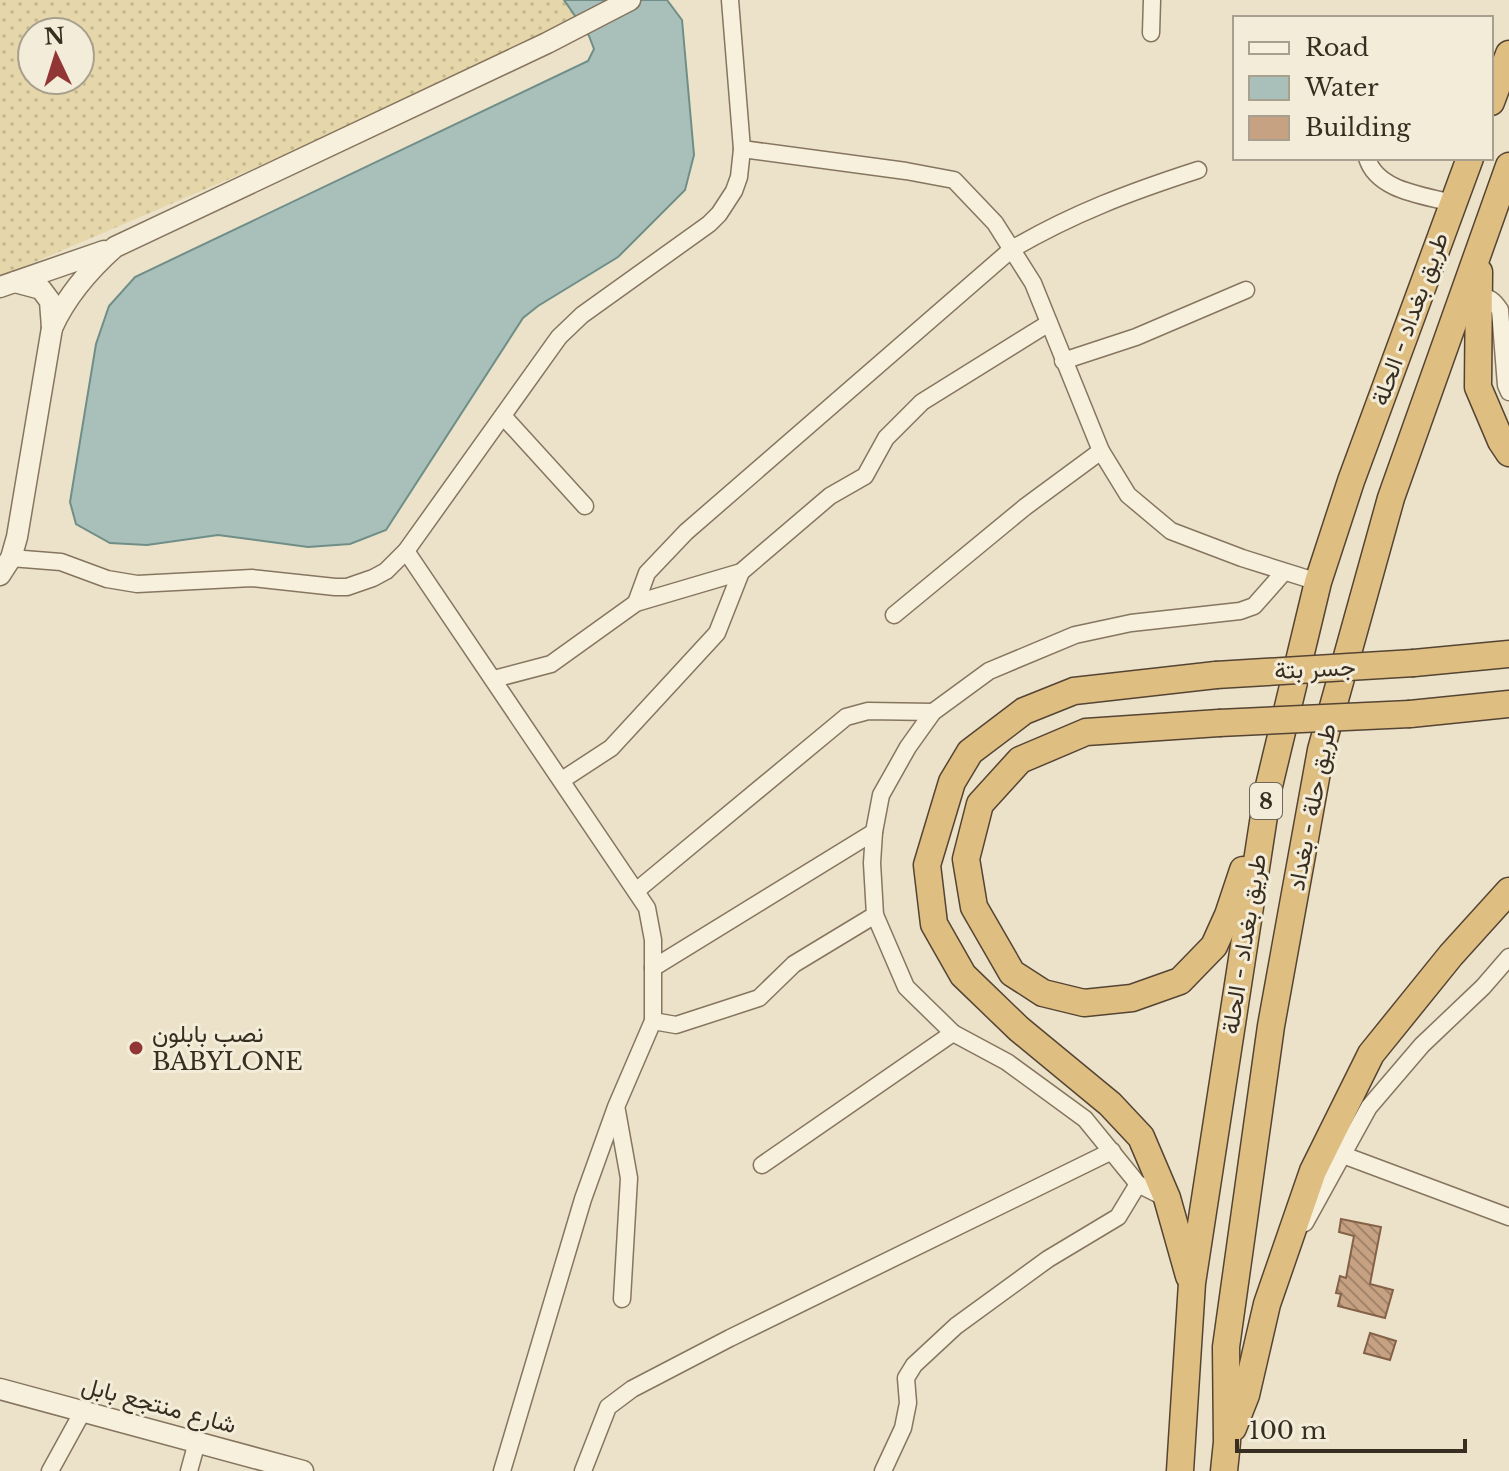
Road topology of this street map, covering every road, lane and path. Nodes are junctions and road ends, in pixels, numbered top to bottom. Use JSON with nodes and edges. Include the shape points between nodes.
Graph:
{"nodes":[{"id":1,"x":630,"y":0,"type":"edge"},
{"id":2,"x":730,"y":0,"type":"edge"},
{"id":3,"x":1152,"y":0,"type":"edge"},
{"id":4,"x":1151,"y":33,"type":"dead end"},
{"id":5,"x":1509,"y":54,"type":"edge"},
{"id":6,"x":1493,"y":97,"type":"edge"},
{"id":7,"x":742,"y":149,"type":"junction"},
{"id":8,"x":1368,"y":160,"type":"edge"},
{"id":9,"x":1470,"y":160,"type":"edge"},
{"id":10,"x":1474,"y":160,"type":"edge"},
{"id":11,"x":1509,"y":166,"type":"edge"},
{"id":12,"x":1198,"y":170,"type":"dead end"},
{"id":13,"x":1451,"y":205,"type":"junction"},
{"id":14,"x":1490,"y":216,"type":"junction"},
{"id":15,"x":1480,"y":245,"type":"junction"},
{"id":16,"x":115,"y":247,"type":"junction"},
{"id":17,"x":1012,"y":249,"type":"junction"},
{"id":18,"x":8,"y":284,"type":"edge"},
{"id":19,"x":1246,"y":290,"type":"dead end"},
{"id":20,"x":1478,"y":297,"type":"junction"},
{"id":21,"x":1049,"y":323,"type":"junction"},
{"id":22,"x":52,"y":328,"type":"junction"},
{"id":23,"x":1063,"y":361,"type":"junction"},
{"id":24,"x":1509,"y":392,"type":"edge"},
{"id":25,"x":503,"y":416,"type":"junction"},
{"id":26,"x":1101,"y":451,"type":"junction"},
{"id":27,"x":1509,"y":453,"type":"edge"},
{"id":28,"x":585,"y":506,"type":"dead end"},
{"id":29,"x":406,"y":551,"type":"junction"},
{"id":30,"x":5,"y":566,"type":"edge"},
{"id":31,"x":741,"y":572,"type":"junction"},
{"id":32,"x":1284,"y":572,"type":"junction"},
{"id":33,"x":1318,"y":582,"type":"junction"},
{"id":34,"x":636,"y":603,"type":"junction"},
{"id":35,"x":894,"y":615,"type":"dead end"},
{"id":36,"x":1509,"y":654,"type":"edge"},
{"id":37,"x":494,"y":679,"type":"junction"},
{"id":38,"x":1509,"y":704,"type":"edge"},
{"id":39,"x":933,"y":712,"type":"junction"},
{"id":40,"x":562,"y":780,"type":"junction"},
{"id":41,"x":1268,"y":790,"type":"junction"},
{"id":42,"x":874,"y":832,"type":"junction"},
{"id":43,"x":636,"y":891,"type":"junction"},
{"id":44,"x":1509,"y":891,"type":"edge"},
{"id":45,"x":875,"y":915,"type":"junction"},
{"id":46,"x":1509,"y":957,"type":"edge"},
{"id":47,"x":653,"y":968,"type":"junction"},
{"id":48,"x":653,"y":1021,"type":"junction"},
{"id":49,"x":953,"y":1033,"type":"junction"},
{"id":50,"x":616,"y":1107,"type":"junction"},
{"id":51,"x":1112,"y":1151,"type":"junction"},
{"id":52,"x":1343,"y":1155,"type":"junction"},
{"id":53,"x":762,"y":1165,"type":"dead end"},
{"id":54,"x":1138,"y":1184,"type":"junction"},
{"id":55,"x":1167,"y":1198,"type":"junction"},
{"id":56,"x":1509,"y":1217,"type":"edge"},
{"id":57,"x":1277,"y":1272,"type":"junction"},
{"id":58,"x":1192,"y":1283,"type":"junction"},
{"id":59,"x":622,"y":1299,"type":"dead end"},
{"id":60,"x":0,"y":1389,"type":"edge"},
{"id":61,"x":83,"y":1411,"type":"junction"},
{"id":62,"x":197,"y":1442,"type":"junction"},
{"id":63,"x":1228,"y":1460,"type":"edge"},
{"id":64,"x":279,"y":1468,"type":"edge"},
{"id":65,"x":50,"y":1471,"type":"edge"},
{"id":66,"x":189,"y":1471,"type":"edge"},
{"id":67,"x":303,"y":1471,"type":"edge"},
{"id":68,"x":502,"y":1471,"type":"edge"},
{"id":69,"x":583,"y":1471,"type":"edge"},
{"id":70,"x":883,"y":1471,"type":"edge"},
{"id":71,"x":1180,"y":1471,"type":"edge"}],
"edges":[{"from":1,"to":16,"type":"street"},
{"from":2,"to":7,"type":"street"},
{"from":3,"to":4,"type":"street"},
{"from":5,"to":6,"type":"highway"},
{"from":7,"to":17,"type":"street","via":[[954,180]]},
{"from":7,"to":25,"type":"street","via":[[739,177],[719,214],[569,326]]},
{"from":8,"to":13,"type":"street","via":[[1389,185]]},
{"from":9,"to":13,"type":"highway","name":"طريق بغداد - الحلة","number":"8"},
{"from":10,"to":11,"type":"highway","via":[[1487,169]]},
{"from":11,"to":14,"type":"highway","name":"طريق حلة - بغداد","number":"8"},
{"from":12,"to":17,"type":"street","via":[[1115,197]]},
{"from":13,"to":14,"type":"highway","via":[[1472,203]]},
{"from":13,"to":33,"type":"highway","name":"طريق بغداد - الحلة","number":"8"},
{"from":14,"to":15,"type":"highway","name":"طريق حلة - بغداد","number":"8"},
{"from":15,"to":20,"type":"highway"},
{"from":15,"to":63,"type":"highway","name":"طريق حلة - بغداد","number":"8","via":[[1391,498],[1321,750],[1271,1026],[1228,1331]]},
{"from":16,"to":18,"type":"street"},
{"from":16,"to":22,"type":"street","via":[[81,281]]},
{"from":17,"to":21,"type":"street"},
{"from":17,"to":34,"type":"street","via":[[686,532],[647,573]]},
{"from":18,"to":22,"type":"street","via":[[41,289],[50,301]]},
{"from":19,"to":23,"type":"street","via":[[1136,337]]},
{"from":20,"to":24,"type":"street","via":[[1495,301],[1500,310]]},
{"from":20,"to":27,"type":"highway","via":[[1478,387]]},
{"from":21,"to":23,"type":"street"},
{"from":21,"to":31,"type":"street","via":[[922,402],[886,438],[865,476],[830,496]]},
{"from":22,"to":30,"type":"street","via":[[20,519]]},
{"from":23,"to":26,"type":"street"},
{"from":25,"to":28,"type":"street"},
{"from":25,"to":29,"type":"street"},
{"from":26,"to":32,"type":"street","via":[[1128,495],[1171,531]]},
{"from":26,"to":35,"type":"street"},
{"from":29,"to":30,"type":"street","via":[[373,578],[335,587],[237,578],[137,584],[61,562]]},
{"from":29,"to":37,"type":"street"},
{"from":31,"to":34,"type":"street"},
{"from":31,"to":40,"type":"street","via":[[717,633],[611,748]]},
{"from":32,"to":33,"type":"street"},
{"from":32,"to":39,"type":"street","via":[[1254,606],[1075,635],[989,671]]},
{"from":33,"to":41,"type":"highway","name":"طريق بغداد - الحلة","number":"8"},
{"from":34,"to":37,"type":"street","via":[[551,664]]},
{"from":36,"to":55,"type":"highway","name":"جسر بتة","bridge":true,"via":[[1074,691],[1024,711],[970,752],[952,782],[927,865],[934,924],[963,975],[1141,1137]]},
{"from":37,"to":40,"type":"street"},
{"from":38,"to":41,"type":"highway","name":"جسر بتة","bridge":true,"via":[[1086,732],[1020,760],[980,804],[966,859],[974,907],[1012,973],[1043,993],[1084,1003],[1132,998],[1180,981],[1214,946]]},
{"from":39,"to":42,"type":"street","via":[[881,795]]},
{"from":39,"to":43,"type":"street","via":[[868,711],[846,717]]},
{"from":40,"to":43,"type":"street"},
{"from":41,"to":58,"type":"highway","name":"طريق بغداد - الحلة","number":"8"},
{"from":42,"to":45,"type":"street"},
{"from":42,"to":47,"type":"street"},
{"from":43,"to":47,"type":"street","via":[[647,908]]},
{"from":44,"to":57,"type":"highway","via":[[1371,1054],[1313,1171]]},
{"from":45,"to":48,"type":"street","via":[[794,964],[759,998],[676,1025]]},
{"from":45,"to":49,"type":"street","via":[[906,987]]},
{"from":46,"to":52,"type":"street","via":[[1369,1107]]},
{"from":47,"to":48,"type":"street"},
{"from":48,"to":50,"type":"street"},
{"from":49,"to":51,"type":"street","via":[[1007,1062],[1085,1119]]},
{"from":49,"to":53,"type":"street"},
{"from":50,"to":59,"type":"street","via":[[629,1178]]},
{"from":50,"to":68,"type":"street"},
{"from":51,"to":54,"type":"street"},
{"from":51,"to":69,"type":"street","via":[[632,1389],[608,1407]]},
{"from":52,"to":56,"type":"street"},
{"from":52,"to":57,"type":"street"},
{"from":54,"to":55,"type":"street"},
{"from":54,"to":70,"type":"street","via":[[1118,1217],[1048,1259],[956,1326],[914,1365],[906,1378],[903,1428]]},
{"from":55,"to":58,"type":"highway","name":"جسر بتة"},
{"from":57,"to":63,"type":"highway"},
{"from":58,"to":71,"type":"highway","name":"طريق بغداد - الحلة","number":"8"},
{"from":60,"to":61,"type":"street","name":"شارع منتجع بابل"},
{"from":61,"to":62,"type":"street","name":"شارع منتجع بابل"},
{"from":61,"to":65,"type":"street"},
{"from":62,"to":64,"type":"street","name":"شارع منتجع بابل"},
{"from":62,"to":66,"type":"street"},
{"from":64,"to":67,"type":"street","name":"شارع منتجع بابل"}]}
